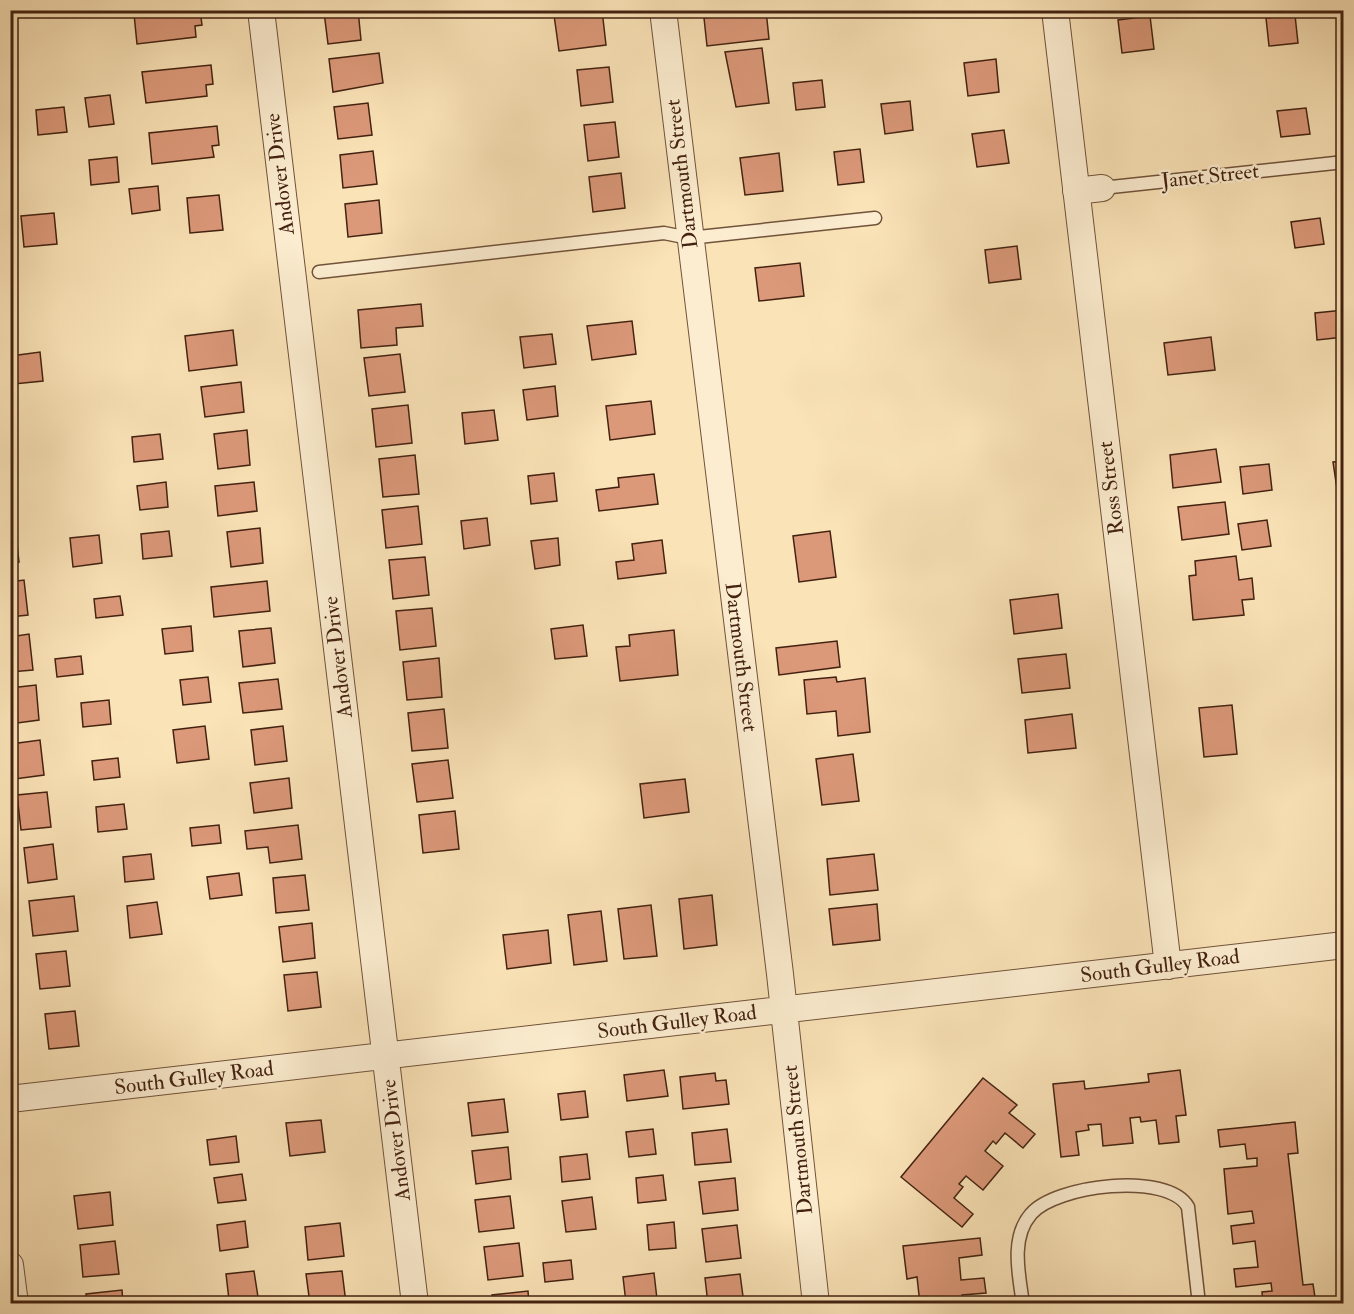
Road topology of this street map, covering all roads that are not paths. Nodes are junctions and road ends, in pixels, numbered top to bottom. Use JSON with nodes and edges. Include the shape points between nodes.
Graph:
{"nodes":[{"id":1,"x":261,"y":10,"type":"edge"},
{"id":2,"x":663,"y":10,"type":"edge"},
{"id":3,"x":1055,"y":10,"type":"edge"},
{"id":4,"x":1344,"y":162,"type":"edge"},
{"id":5,"x":1102,"y":188,"type":"joint"},
{"id":6,"x":1076,"y":191,"type":"junction"},
{"id":7,"x":875,"y":218,"type":"dead end"},
{"id":8,"x":689,"y":238,"type":"junction"},
{"id":9,"x":319,"y":272,"type":"dead end"},
{"id":10,"x":1344,"y":945,"type":"edge"},
{"id":11,"x":1168,"y":966,"type":"junction"},
{"id":12,"x":783,"y":1010,"type":"junction"},
{"id":13,"x":385,"y":1056,"type":"junction"},
{"id":14,"x":10,"y":1099,"type":"edge"},
{"id":15,"x":10,"y":1265,"type":"edge"},
{"id":16,"x":15,"y":1304,"type":"edge"},
{"id":17,"x":415,"y":1304,"type":"edge"},
{"id":18,"x":816,"y":1304,"type":"edge"},
{"id":19,"x":1023,"y":1304,"type":"edge"},
{"id":20,"x":1199,"y":1304,"type":"edge"}],
"edges":[{"from":1,"to":13,"type":"street","name":"Andover Drive"},
{"from":2,"to":8,"type":"street","name":"Dartmouth Street"},
{"from":3,"to":6,"type":"street","name":"Ross Street"},
{"from":4,"to":5,"type":"lane","name":"Janet Street"},
{"from":5,"to":6,"type":"street","name":"Janet Street"},
{"from":6,"to":11,"type":"street","name":"Ross Street"},
{"from":7,"to":8,"type":"lane"},
{"from":8,"to":9,"type":"lane","via":[[664,233]]},
{"from":8,"to":12,"type":"street","name":"Dartmouth Street"},
{"from":10,"to":11,"type":"street","name":"South Gulley Road"},
{"from":11,"to":12,"type":"street","name":"South Gulley Road"},
{"from":12,"to":13,"type":"street","name":"South Gulley Road"},
{"from":12,"to":18,"type":"street","name":"Dartmouth Street"},
{"from":13,"to":14,"type":"street","name":"South Gulley Road"},
{"from":13,"to":17,"type":"street","name":"Andover Drive"},
{"from":15,"to":16,"type":"street"},
{"from":19,"to":20,"type":"lane","via":[[1017,1262],[1019,1237],[1030,1214],[1046,1201],[1074,1191],[1134,1187],[1157,1187],[1183,1198],[1190,1221]]}]}
